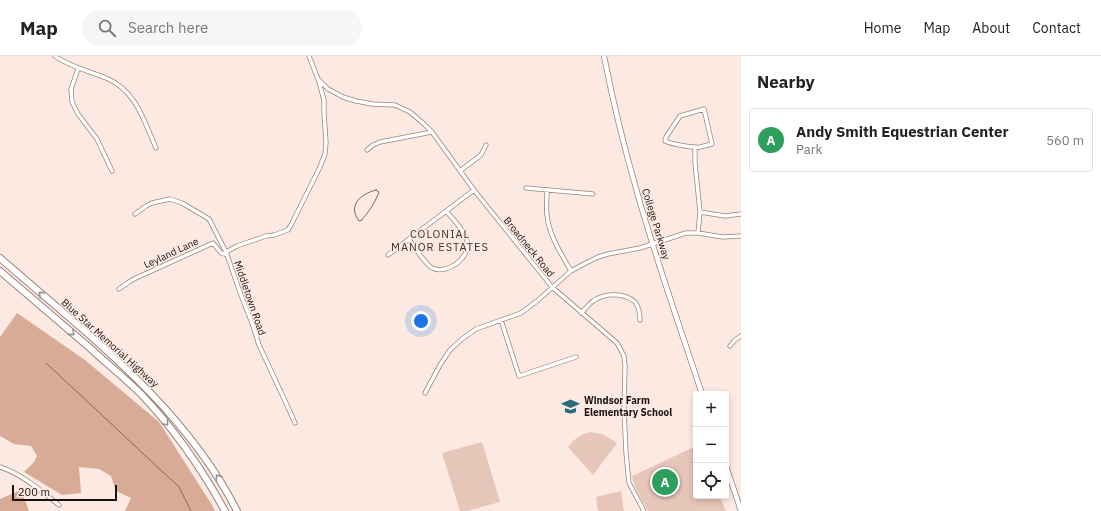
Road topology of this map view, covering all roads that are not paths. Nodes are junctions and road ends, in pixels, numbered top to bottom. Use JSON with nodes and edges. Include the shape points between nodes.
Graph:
{"nodes":[{"id":1,"x":55,"y":56,"type":"edge"},
{"id":2,"x":309,"y":56,"type":"edge"},
{"id":3,"x":604,"y":56,"type":"edge"},
{"id":4,"x":78,"y":69,"type":"junction"},
{"id":5,"x":318,"y":79,"type":"junction"},
{"id":6,"x":432,"y":132,"type":"junction"},
{"id":7,"x":486,"y":146,"type":"dead end"},
{"id":8,"x":695,"y":147,"type":"junction"},
{"id":9,"x":156,"y":148,"type":"dead end"},
{"id":10,"x":367,"y":150,"type":"dead end"},
{"id":11,"x":112,"y":171,"type":"dead end"},
{"id":12,"x":460,"y":171,"type":"junction"},
{"id":13,"x":526,"y":188,"type":"dead end"},
{"id":14,"x":474,"y":190,"type":"junction"},
{"id":15,"x":548,"y":190,"type":"junction"},
{"id":16,"x":593,"y":194,"type":"dead end"},
{"id":17,"x":446,"y":211,"type":"junction"},
{"id":18,"x":700,"y":212,"type":"junction"},
{"id":19,"x":135,"y":214,"type":"dead end"},
{"id":20,"x":741,"y":214,"type":"edge"},
{"id":21,"x":698,"y":233,"type":"junction"},
{"id":22,"x":741,"y":236,"type":"edge"},
{"id":23,"x":409,"y":239,"type":"junction"},
{"id":24,"x":652,"y":244,"type":"junction"},
{"id":25,"x":226,"y":253,"type":"junction"},
{"id":26,"x":388,"y":255,"type":"dead end"},
{"id":27,"x":0,"y":258,"type":"edge"},
{"id":28,"x":0,"y":271,"type":"edge"},
{"id":29,"x":571,"y":271,"type":"junction"},
{"id":30,"x":552,"y":287,"type":"junction"},
{"id":31,"x":119,"y":289,"type":"dead end"},
{"id":32,"x":581,"y":313,"type":"junction"},
{"id":33,"x":501,"y":320,"type":"junction"},
{"id":34,"x":640,"y":320,"type":"dead end"},
{"id":35,"x":741,"y":336,"type":"edge"},
{"id":36,"x":730,"y":346,"type":"dead end"},
{"id":37,"x":576,"y":357,"type":"dead end"},
{"id":38,"x":701,"y":391,"type":"edge"},
{"id":39,"x":425,"y":393,"type":"dead end"},
{"id":40,"x":295,"y":423,"type":"dead end"},
{"id":41,"x":0,"y":467,"type":"edge"},
{"id":42,"x":729,"y":475,"type":"edge"},
{"id":43,"x":59,"y":505,"type":"dead end"},
{"id":44,"x":225,"y":511,"type":"edge"},
{"id":45,"x":237,"y":511,"type":"edge"},
{"id":46,"x":644,"y":511,"type":"edge"},
{"id":47,"x":741,"y":511,"type":"edge"}],
"edges":[{"from":1,"to":4,"type":"street"},
{"from":2,"to":5,"type":"street","name":"Broadneck Road"},
{"from":3,"to":24,"type":"main road","name":"College Parkway","via":[[636,192]]},
{"from":4,"to":9,"type":"street","via":[[106,78],[125,90],[139,109]]},
{"from":4,"to":11,"type":"street","via":[[71,89],[72,102],[97,139]]},
{"from":5,"to":6,"type":"street","name":"Broadneck Road","via":[[328,89],[343,97],[372,104],[395,104],[410,112]]},
{"from":5,"to":25,"type":"street","name":"Middletown Road","via":[[324,100],[325,154],[292,223],[288,230],[237,246]]},
{"from":6,"to":10,"type":"street","via":[[380,142]]},
{"from":6,"to":12,"type":"street","name":"Broadneck Road"},
{"from":7,"to":12,"type":"street","via":[[481,155]]},
{"from":8,"to":8,"type":"street","via":[[712,144],[704,109],[680,116],[665,140],[673,144]]},
{"from":8,"to":18,"type":"street"},
{"from":12,"to":14,"type":"street","name":"Broadneck Road"},
{"from":13,"to":15,"type":"street"},
{"from":14,"to":17,"type":"street"},
{"from":14,"to":30,"type":"street","name":"Broadneck Road"},
{"from":15,"to":16,"type":"street"},
{"from":15,"to":29,"type":"street","via":[[548,226]]},
{"from":17,"to":23,"type":"street"},
{"from":17,"to":23,"type":"street","via":[[466,236],[468,244],[464,257],[450,268],[441,270],[429,266]]},
{"from":18,"to":20,"type":"street","via":[[725,216]]},
{"from":18,"to":21,"type":"street"},
{"from":19,"to":25,"type":"street","via":[[152,203],[170,199],[182,203],[209,219]]},
{"from":21,"to":22,"type":"street","via":[[723,237]]},
{"from":21,"to":24,"type":"street","via":[[686,233]]},
{"from":23,"to":26,"type":"street"},
{"from":24,"to":29,"type":"street","via":[[598,257]]},
{"from":24,"to":38,"type":"main road","name":"College Parkway"},
{"from":25,"to":31,"type":"street","name":"Leyland Lane","via":[[221,253],[213,243],[136,278]]},
{"from":25,"to":40,"type":"street","name":"Middletown Road","via":[[258,345]]},
{"from":45,"to":27,"type":"highway","name":"Blue Star Memorial Highway","one_way":true,"via":[[197,446],[138,378]]},
{"from":28,"to":44,"type":"highway","name":"Blue Star Memorial Highway","one_way":true,"via":[[142,395],[190,454]]},
{"from":29,"to":30,"type":"street"},
{"from":30,"to":32,"type":"street","name":"Broadneck Road"},
{"from":30,"to":33,"type":"street","via":[[521,313]]},
{"from":32,"to":34,"type":"street","via":[[593,301],[610,295],[619,295],[635,303]]},
{"from":32,"to":46,"type":"street","name":"Broadneck Road","via":[[617,343],[624,356],[624,410],[629,483]]},
{"from":33,"to":37,"type":"street","via":[[519,376]]},
{"from":33,"to":39,"type":"street","via":[[476,329],[450,350]]},
{"from":35,"to":36,"type":"street"},
{"from":41,"to":43,"type":"street","via":[[14,472]]},
{"from":42,"to":47,"type":"main road"}]}
